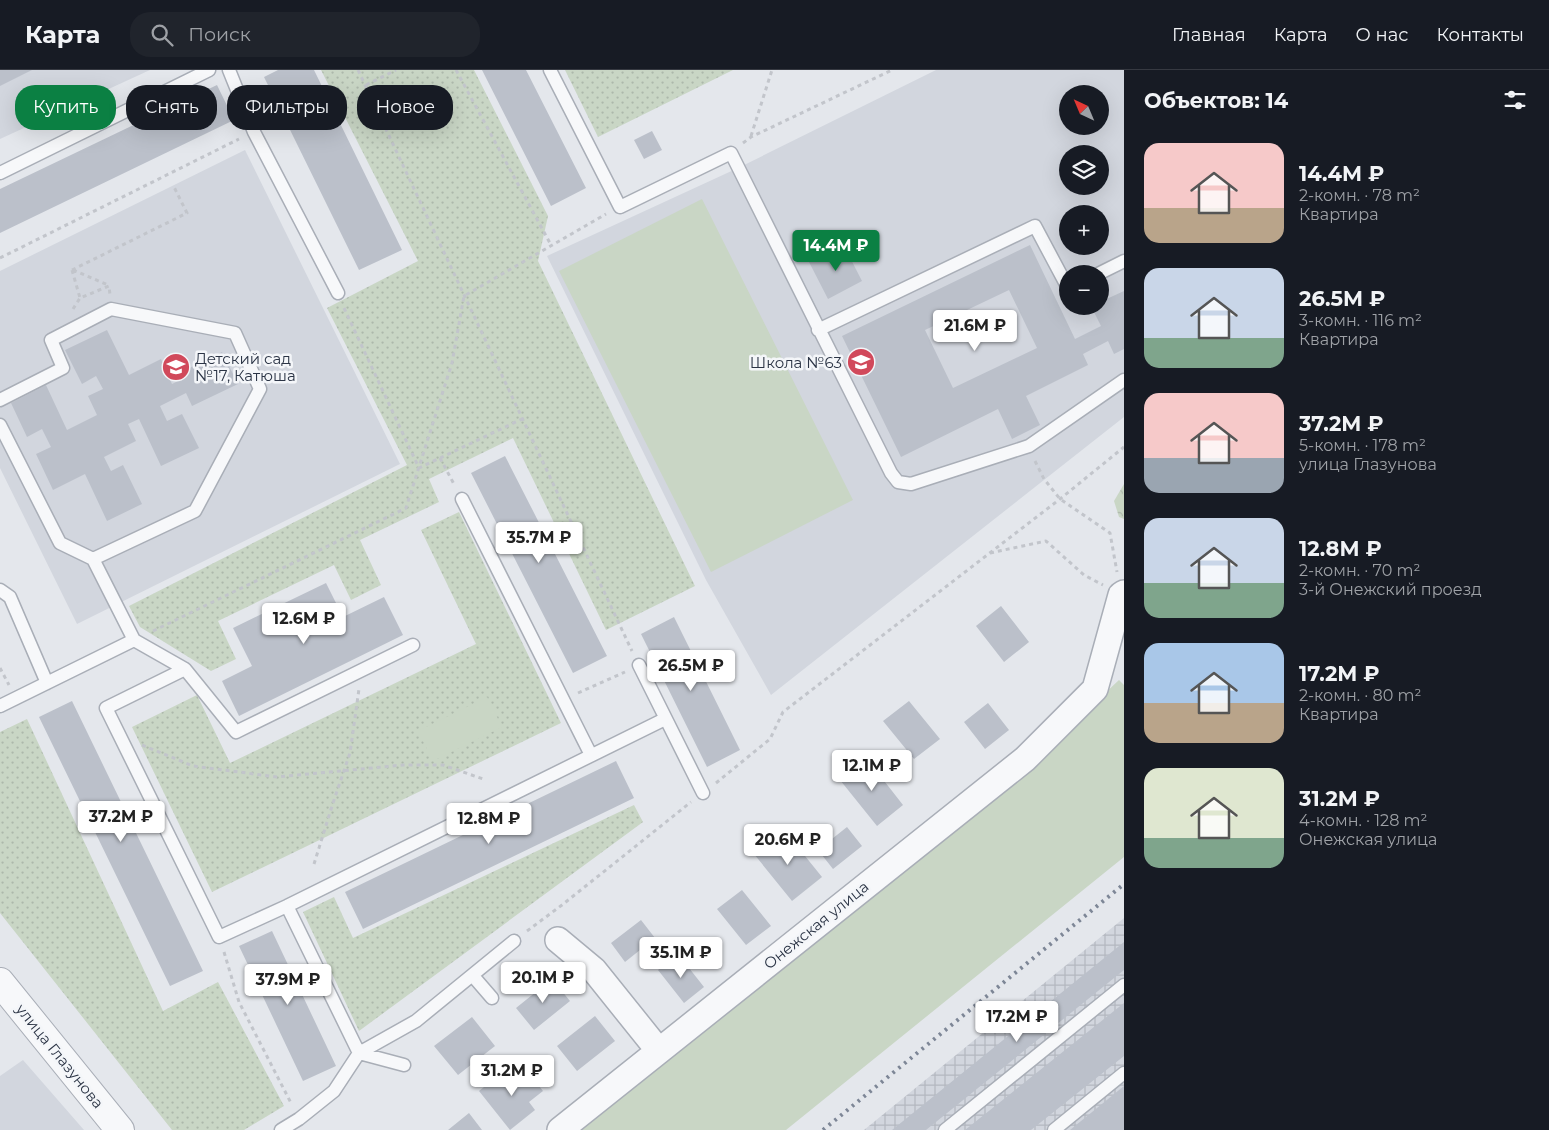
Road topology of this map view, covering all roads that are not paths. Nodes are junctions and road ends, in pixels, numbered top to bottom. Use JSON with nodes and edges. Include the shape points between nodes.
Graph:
{"nodes":[{"id":1,"x":210,"y":70,"type":"edge"},
{"id":2,"x":229,"y":70,"type":"edge"},
{"id":3,"x":550,"y":70,"type":"edge"},
{"id":4,"x":0,"y":173,"type":"edge"},
{"id":5,"x":1124,"y":261,"type":"edge"},
{"id":6,"x":1109,"y":268,"type":"edge"},
{"id":7,"x":1059,"y":271,"type":"edge"},
{"id":8,"x":338,"y":293,"type":"road end"},
{"id":9,"x":818,"y":330,"type":"junction"},
{"id":10,"x":1124,"y":380,"type":"edge"},
{"id":11,"x":0,"y":400,"type":"edge"},
{"id":12,"x":0,"y":425,"type":"edge"},
{"id":13,"x":462,"y":499,"type":"road end"},
{"id":14,"x":93,"y":559,"type":"junction"},
{"id":15,"x":0,"y":590,"type":"edge"},
{"id":16,"x":1122,"y":594,"type":"edge"},
{"id":17,"x":134,"y":640,"type":"junction"},
{"id":18,"x":413,"y":645,"type":"dead end"},
{"id":19,"x":639,"y":665,"type":"road end"},
{"id":20,"x":185,"y":669,"type":"junction"},
{"id":21,"x":47,"y":683,"type":"junction"},
{"id":22,"x":0,"y":706,"type":"edge"},
{"id":23,"x":665,"y":719,"type":"junction"},
{"id":24,"x":591,"y":755,"type":"junction"},
{"id":25,"x":703,"y":793,"type":"road end"},
{"id":26,"x":287,"y":906,"type":"junction"},
{"id":27,"x":558,"y":940,"type":"dead end"},
{"id":28,"x":514,"y":941,"type":"road end"},
{"id":29,"x":472,"y":976,"type":"junction"},
{"id":30,"x":0,"y":982,"type":"edge"},
{"id":31,"x":1124,"y":985,"type":"edge"},
{"id":32,"x":492,"y":998,"type":"dead end"},
{"id":33,"x":659,"y":1051,"type":"junction"},
{"id":34,"x":359,"y":1053,"type":"junction"},
{"id":35,"x":404,"y":1066,"type":"dead end"},
{"id":36,"x":1124,"y":1074,"type":"edge"},
{"id":37,"x":120,"y":1130,"type":"edge"},
{"id":38,"x":282,"y":1130,"type":"edge"},
{"id":39,"x":560,"y":1130,"type":"edge"},
{"id":40,"x":945,"y":1130,"type":"edge"},
{"id":41,"x":1054,"y":1130,"type":"edge"}],
"edges":[{"from":1,"to":4,"type":"lane"},
{"from":2,"to":8,"type":"lane","via":[[254,132]]},
{"from":3,"to":9,"type":"lane","via":[[620,207],[731,153]]},
{"from":5,"to":6,"type":"lane"},
{"from":7,"to":9,"type":"lane","via":[[1035,226]]},
{"from":9,"to":10,"type":"lane","via":[[898,482],[912,484],[1028,446]]},
{"from":11,"to":14,"type":"lane","via":[[63,368],[51,340],[111,309],[235,333],[260,389],[195,511]]},
{"from":12,"to":14,"type":"lane","via":[[60,543]]},
{"from":13,"to":24,"type":"lane"},
{"from":14,"to":17,"type":"lane"},
{"from":15,"to":21,"type":"lane","via":[[10,597]]},
{"from":16,"to":33,"type":"street","name":"Онежская улица","via":[[1095,689],[1025,759]]},
{"from":17,"to":20,"type":"lane"},
{"from":17,"to":21,"type":"lane"},
{"from":18,"to":20,"type":"lane","via":[[236,732]]},
{"from":19,"to":23,"type":"lane"},
{"from":20,"to":26,"type":"lane","via":[[106,708],[219,937]]},
{"from":21,"to":22,"type":"lane"},
{"from":23,"to":24,"type":"lane"},
{"from":23,"to":25,"type":"lane"},
{"from":24,"to":26,"type":"lane"},
{"from":26,"to":34,"type":"lane"},
{"from":27,"to":33,"type":"street","via":[[594,970]]},
{"from":28,"to":29,"type":"lane"},
{"from":29,"to":32,"type":"lane"},
{"from":29,"to":34,"type":"lane","via":[[416,1021]]},
{"from":30,"to":37,"type":"street","name":"улица Глазунова"},
{"from":31,"to":40,"type":"lane"},
{"from":33,"to":39,"type":"street","name":"Онежская улица"},
{"from":34,"to":35,"type":"lane"},
{"from":34,"to":38,"type":"lane","via":[[334,1091]]},
{"from":36,"to":41,"type":"lane"}]}
